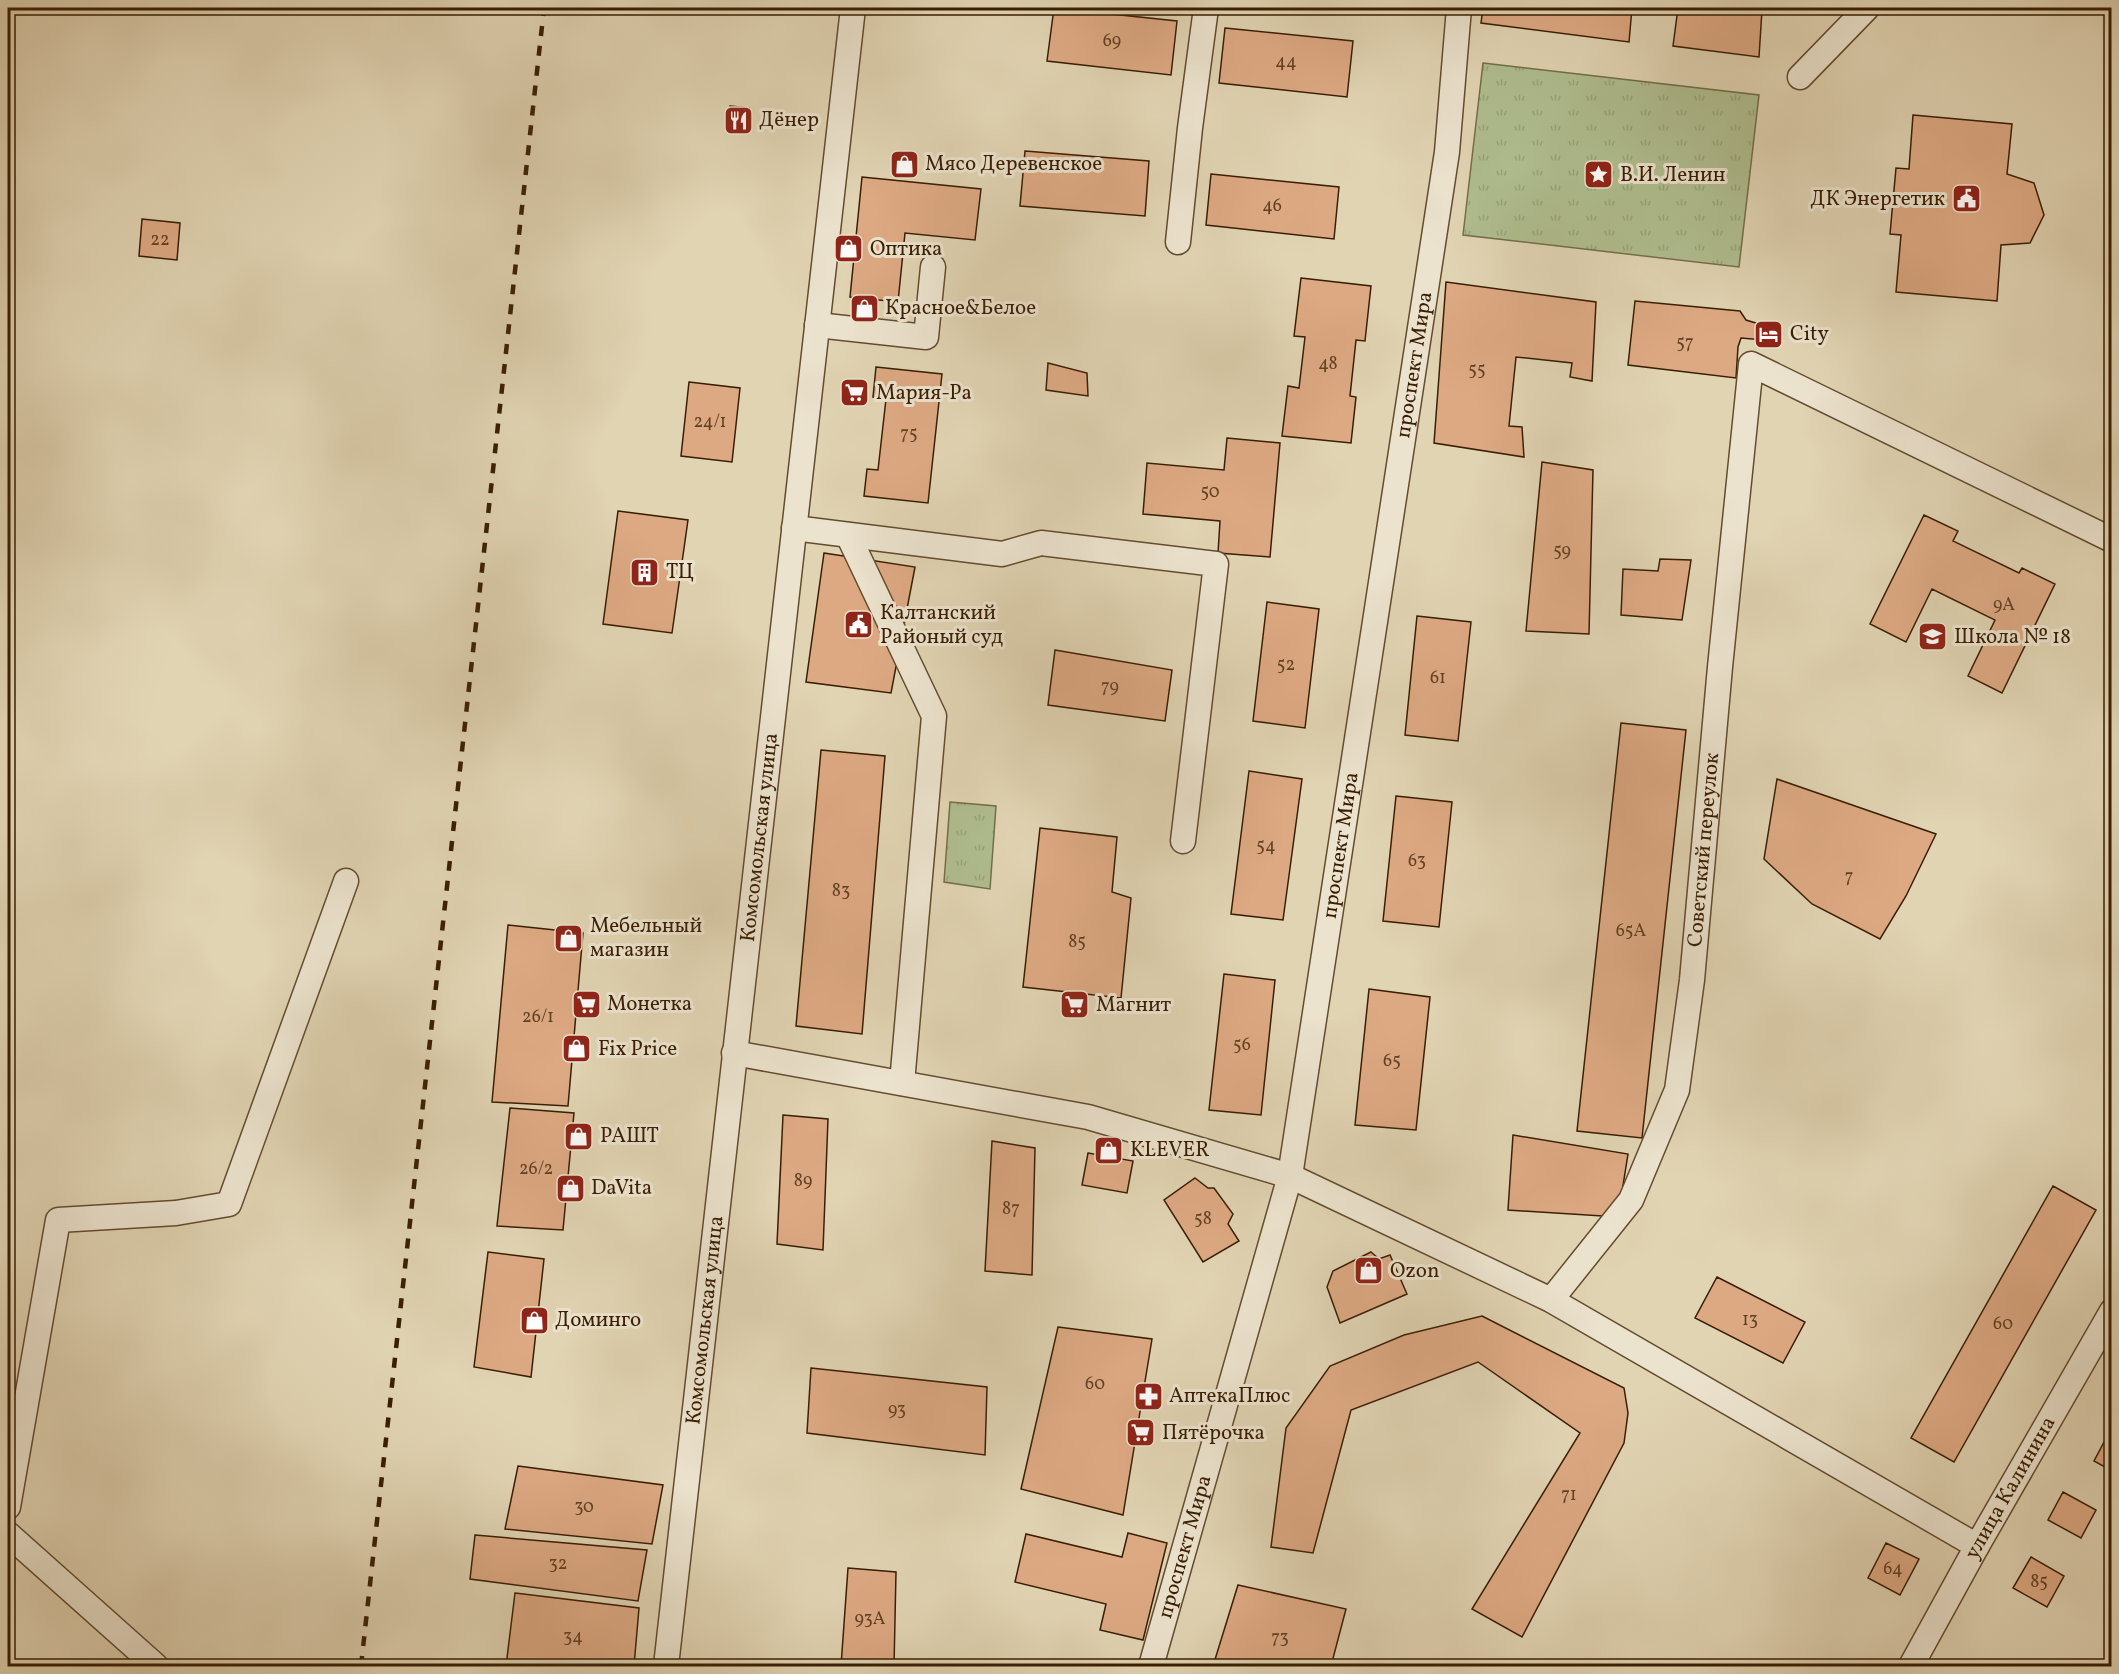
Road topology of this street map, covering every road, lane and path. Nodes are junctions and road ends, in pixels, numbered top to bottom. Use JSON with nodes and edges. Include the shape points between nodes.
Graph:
{"nodes":[{"id":1,"x":853,"y":8,"type":"edge"},
{"id":2,"x":1206,"y":8,"type":"edge"},
{"id":3,"x":1459,"y":8,"type":"edge"},
{"id":4,"x":1867,"y":8,"type":"edge"},
{"id":5,"x":1800,"y":77,"type":"dead end"},
{"id":6,"x":1178,"y":242,"type":"dead end"},
{"id":7,"x":933,"y":267,"type":"dead end"},
{"id":8,"x":817,"y":325,"type":"junction"},
{"id":9,"x":794,"y":528,"type":"junction"},
{"id":10,"x":848,"y":535,"type":"junction"},
{"id":11,"x":2112,"y":540,"type":"edge"},
{"id":12,"x":1183,"y":841,"type":"dead end"},
{"id":13,"x":346,"y":881,"type":"dead end"},
{"id":14,"x":734,"y":1053,"type":"junction"},
{"id":15,"x":902,"y":1083,"type":"junction"},
{"id":16,"x":1290,"y":1176,"type":"junction"},
{"id":17,"x":1551,"y":1300,"type":"junction"},
{"id":18,"x":2112,"y":1311,"type":"edge"},
{"id":19,"x":8,"y":1507,"type":"edge"},
{"id":20,"x":8,"y":1534,"type":"edge"},
{"id":21,"x":1977,"y":1546,"type":"junction"},
{"id":22,"x":156,"y":1666,"type":"edge"},
{"id":23,"x":666,"y":1666,"type":"edge"},
{"id":24,"x":1151,"y":1666,"type":"edge"},
{"id":25,"x":1911,"y":1666,"type":"edge"}],
"edges":[{"from":1,"to":8,"type":"street","name":"Комсомольская улица"},
{"from":2,"to":6,"type":"street"},
{"from":3,"to":16,"type":"street","name":"проспект Мира","via":[[1447,152]]},
{"from":4,"to":5,"type":"street"},
{"from":7,"to":8,"type":"street","via":[[926,337]]},
{"from":8,"to":9,"type":"street","name":"Комсомольская улица"},
{"from":9,"to":10,"type":"street"},
{"from":9,"to":14,"type":"street","name":"Комсомольская улица"},
{"from":10,"to":12,"type":"street","via":[[1002,554],[1041,543],[1216,564]]},
{"from":10,"to":15,"type":"street","via":[[934,716]]},
{"from":11,"to":17,"type":"street","name":"Советский переулок","via":[[1751,364],[1692,980],[1677,1090],[1631,1200]]},
{"from":13,"to":19,"type":"street","via":[[229,1204],[176,1213],[58,1220]]},
{"from":14,"to":15,"type":"street"},
{"from":14,"to":23,"type":"street","name":"Комсомольская улица"},
{"from":15,"to":16,"type":"street","via":[[1088,1117]]},
{"from":16,"to":17,"type":"street"},
{"from":16,"to":24,"type":"street","name":"проспект Мира"},
{"from":17,"to":21,"type":"street"},
{"from":18,"to":21,"type":"street","name":"улица Калинина"},
{"from":20,"to":22,"type":"street"},
{"from":21,"to":25,"type":"street","name":"улица Калинина"}]}
